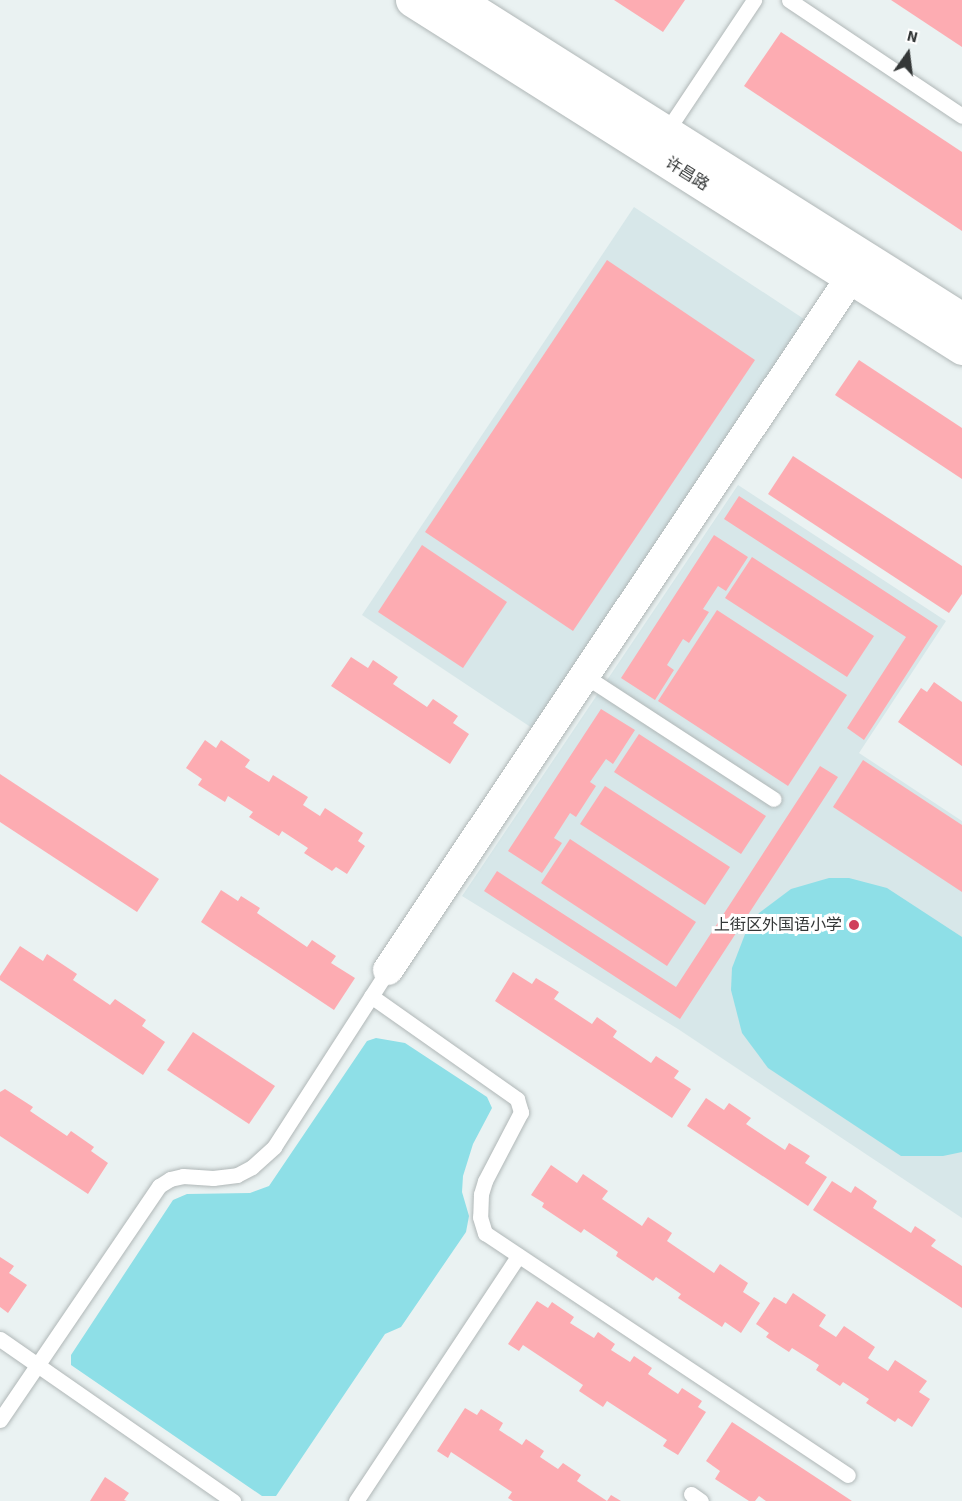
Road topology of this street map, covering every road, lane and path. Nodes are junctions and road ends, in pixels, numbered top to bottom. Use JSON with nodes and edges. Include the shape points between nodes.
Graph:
{"nodes":[{"id":1,"x":412,"y":0,"type":"edge"},
{"id":2,"x":457,"y":0,"type":"edge"},
{"id":3,"x":754,"y":0,"type":"edge"},
{"id":4,"x":789,"y":0,"type":"edge"},
{"id":5,"x":962,"y":116,"type":"edge"},
{"id":6,"x":666,"y":132,"type":"junction"},
{"id":7,"x":851,"y":277,"type":"junction"},
{"id":8,"x":962,"y":320,"type":"edge"},
{"id":9,"x":962,"y":348,"type":"edge"},
{"id":10,"x":585,"y":676,"type":"junction"},
{"id":11,"x":774,"y":799,"type":"dead end"},
{"id":12,"x":388,"y":970,"type":"joint"},
{"id":13,"x":371,"y":996,"type":"junction"},
{"id":14,"x":518,"y":1256,"type":"junction"},
{"id":15,"x":0,"y":1340,"type":"edge"},
{"id":16,"x":38,"y":1366,"type":"junction"},
{"id":17,"x":0,"y":1420,"type":"edge"},
{"id":18,"x":848,"y":1475,"type":"dead end"},
{"id":19,"x":233,"y":1501,"type":"edge"},
{"id":20,"x":356,"y":1501,"type":"edge"}],
"edges":[{"from":1,"to":7,"type":"street","name":"许昌路"},
{"from":2,"to":6,"type":"street","name":"许昌路"},
{"from":3,"to":6,"type":"lane"},
{"from":4,"to":5,"type":"lane"},
{"from":6,"to":8,"type":"street","name":"许昌路"},
{"from":7,"to":9,"type":"street","name":"许昌路"},
{"from":7,"to":10,"type":"street"},
{"from":10,"to":11,"type":"lane"},
{"from":10,"to":12,"type":"street"},
{"from":12,"to":13,"type":"lane"},
{"from":13,"to":14,"type":"lane","via":[[517,1099],[521,1112],[485,1181],[480,1217],[485,1233]]},
{"from":13,"to":16,"type":"lane","via":[[274,1147],[252,1167],[237,1175],[183,1176],[159,1186]]},
{"from":14,"to":18,"type":"lane"},
{"from":14,"to":20,"type":"lane"},
{"from":15,"to":16,"type":"lane"},
{"from":16,"to":17,"type":"lane"},
{"from":16,"to":19,"type":"lane"}]}
